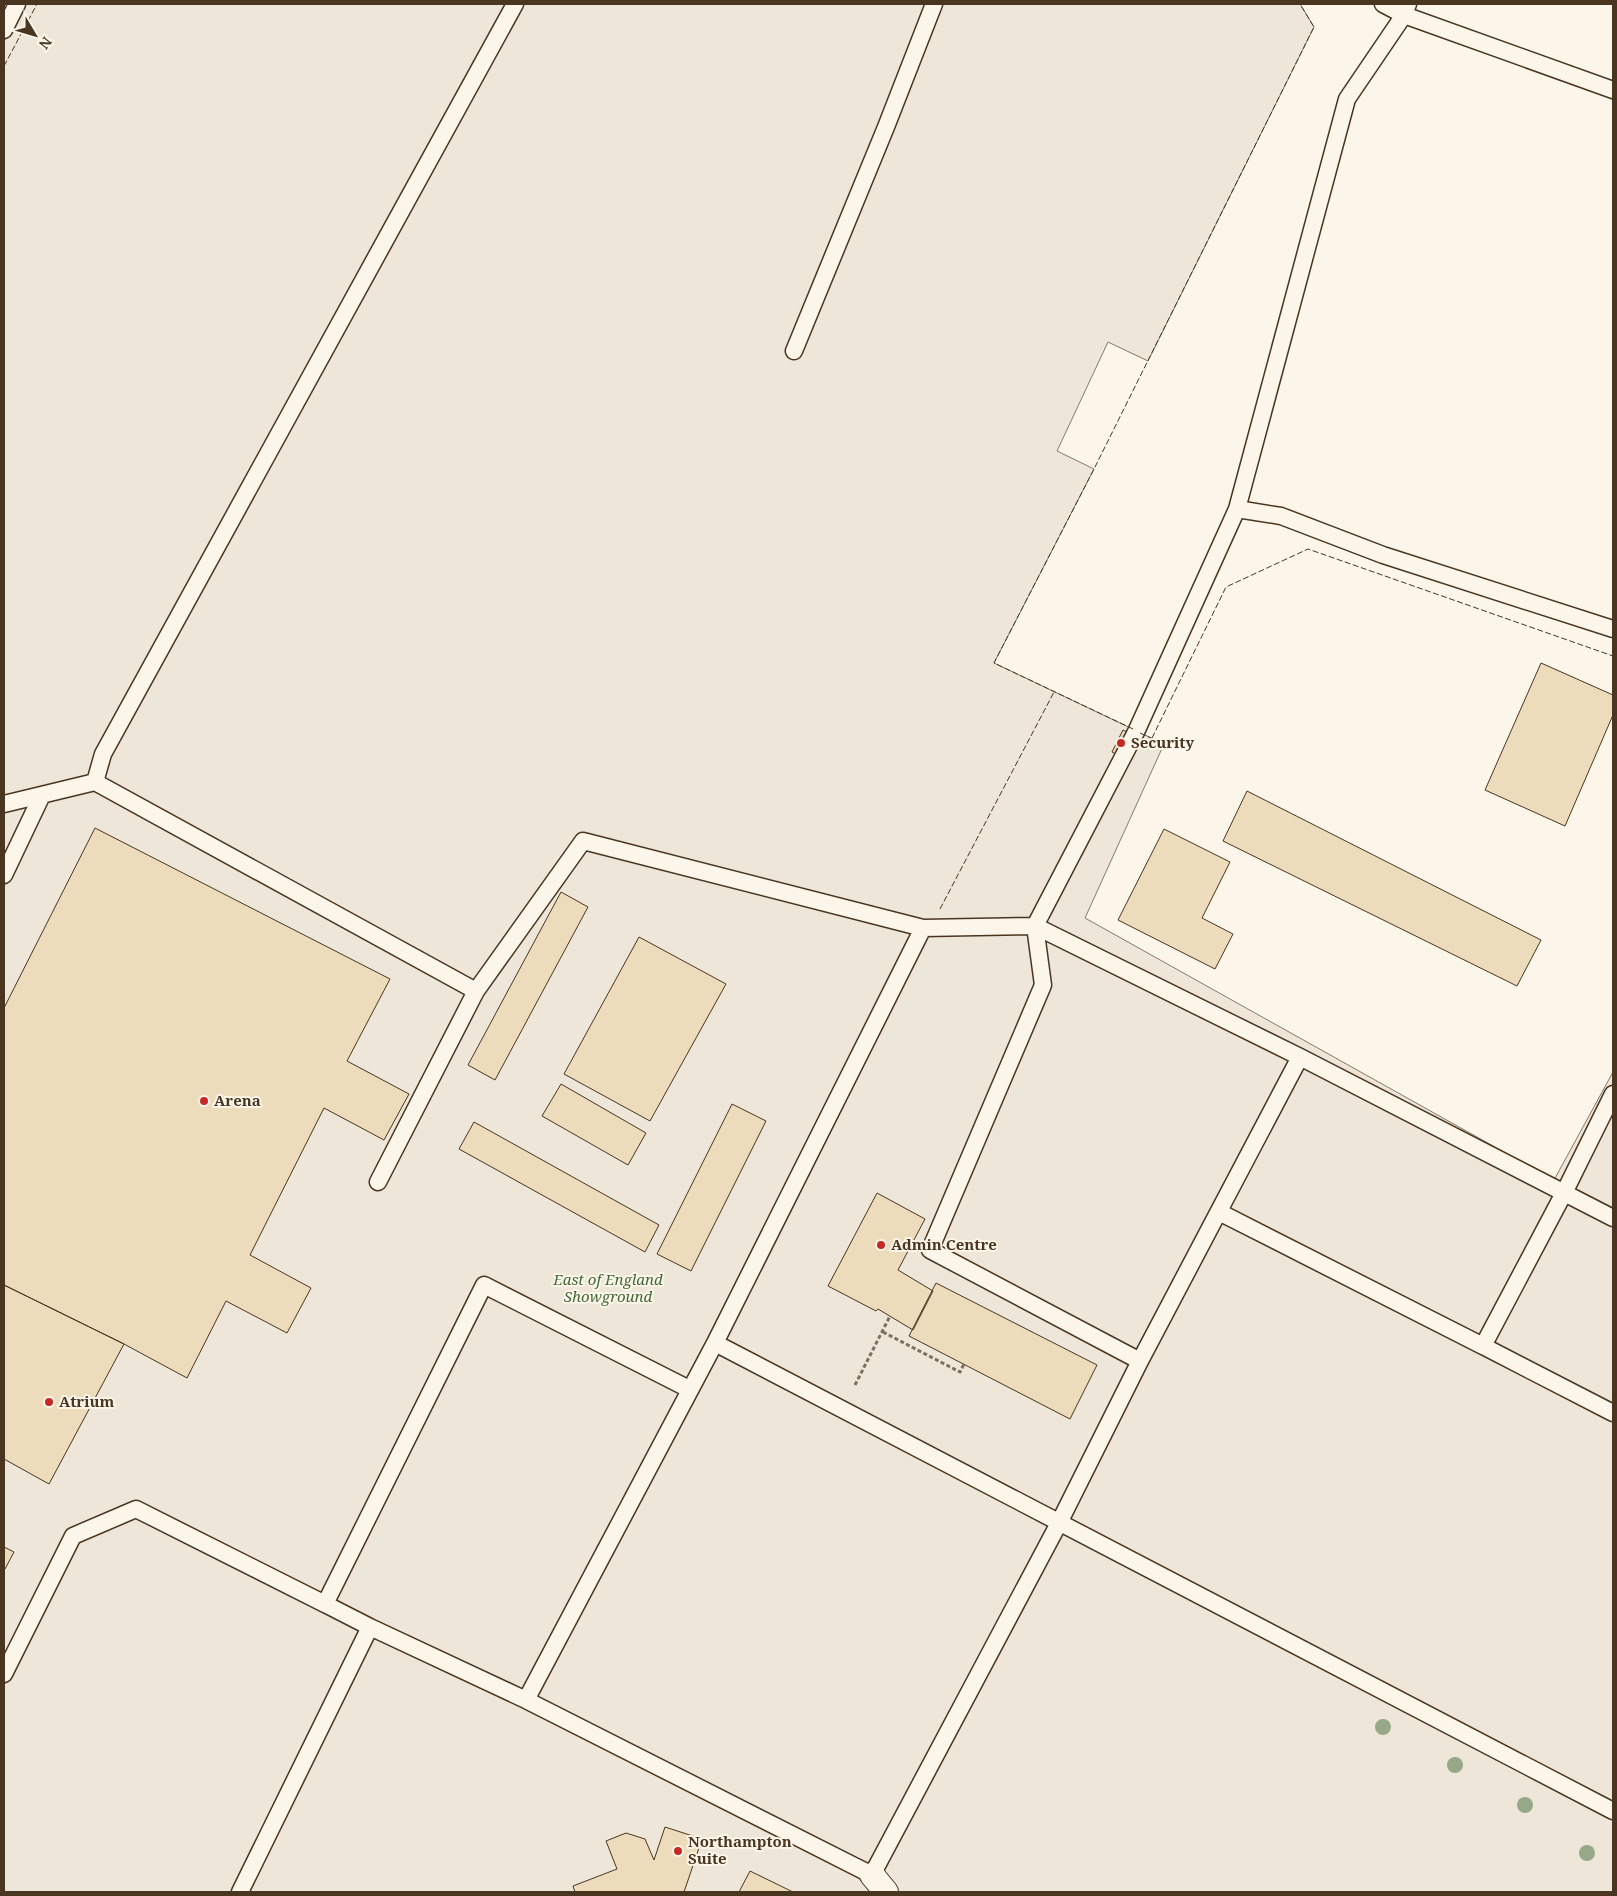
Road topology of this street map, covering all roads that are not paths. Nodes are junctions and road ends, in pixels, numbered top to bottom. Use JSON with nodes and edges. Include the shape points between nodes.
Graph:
{"nodes":[{"id":1,"x":17,"y":4,"type":"edge"},
{"id":2,"x":515,"y":4,"type":"edge"},
{"id":3,"x":934,"y":4,"type":"edge"},
{"id":4,"x":1383,"y":4,"type":"edge"},
{"id":5,"x":1406,"y":9,"type":"edge"},
{"id":6,"x":4,"y":30,"type":"edge"},
{"id":7,"x":1613,"y":90,"type":"edge"},
{"id":8,"x":794,"y":351,"type":"dead end"},
{"id":9,"x":1237,"y":509,"type":"junction"},
{"id":10,"x":1613,"y":629,"type":"edge"},
{"id":11,"x":95,"y":782,"type":"junction"},
{"id":12,"x":42,"y":795,"type":"junction"},
{"id":13,"x":4,"y":804,"type":"edge"},
{"id":14,"x":4,"y":876,"type":"edge"},
{"id":15,"x":1034,"y":926,"type":"junction"},
{"id":16,"x":923,"y":928,"type":"junction"},
{"id":17,"x":476,"y":991,"type":"junction"},
{"id":18,"x":1300,"y":1057,"type":"junction"},
{"id":19,"x":1613,"y":1094,"type":"edge"},
{"id":20,"x":378,"y":1182,"type":"dead end"},
{"id":21,"x":1564,"y":1193,"type":"junction"},
{"id":22,"x":1220,"y":1212,"type":"junction"},
{"id":23,"x":1613,"y":1218,"type":"edge"},
{"id":24,"x":715,"y":1343,"type":"junction"},
{"id":25,"x":1483,"y":1346,"type":"junction"},
{"id":26,"x":1140,"y":1361,"type":"junction"},
{"id":27,"x":689,"y":1389,"type":"junction"},
{"id":28,"x":1613,"y":1413,"type":"edge"},
{"id":29,"x":1059,"y":1523,"type":"junction"},
{"id":30,"x":325,"y":1604,"type":"junction"},
{"id":31,"x":370,"y":1627,"type":"junction"},
{"id":32,"x":4,"y":1674,"type":"edge"},
{"id":33,"x":526,"y":1700,"type":"junction"},
{"id":34,"x":1613,"y":1811,"type":"edge"},
{"id":35,"x":879,"y":1884,"type":"edge"},
{"id":36,"x":240,"y":1892,"type":"edge"}],
"edges":[{"from":1,"to":6,"type":"lane"},
{"from":2,"to":11,"type":"lane","via":[[102,754]]},
{"from":3,"to":8,"type":"lane"},
{"from":4,"to":5,"type":"lane"},
{"from":5,"to":7,"type":"lane"},
{"from":5,"to":9,"type":"lane","via":[[1347,99]]},
{"from":9,"to":10,"type":"lane","via":[[1281,516],[1384,555]]},
{"from":9,"to":15,"type":"lane","via":[[1136,732]]},
{"from":11,"to":12,"type":"lane"},
{"from":11,"to":17,"type":"lane"},
{"from":12,"to":13,"type":"lane"},
{"from":12,"to":14,"type":"lane"},
{"from":15,"to":16,"type":"lane"},
{"from":15,"to":18,"type":"lane"},
{"from":15,"to":26,"type":"lane","via":[[1043,985],[930,1250]]},
{"from":16,"to":17,"type":"lane","via":[[583,841]]},
{"from":16,"to":24,"type":"lane"},
{"from":17,"to":20,"type":"lane"},
{"from":18,"to":21,"type":"lane"},
{"from":18,"to":22,"type":"lane"},
{"from":19,"to":21,"type":"lane"},
{"from":21,"to":23,"type":"lane"},
{"from":21,"to":25,"type":"lane"},
{"from":22,"to":25,"type":"lane"},
{"from":22,"to":26,"type":"lane"},
{"from":24,"to":27,"type":"lane"},
{"from":24,"to":29,"type":"lane"},
{"from":25,"to":28,"type":"lane"},
{"from":26,"to":29,"type":"lane"},
{"from":27,"to":30,"type":"lane","via":[[484,1285]]},
{"from":27,"to":33,"type":"lane"},
{"from":29,"to":34,"type":"lane"},
{"from":29,"to":35,"type":"lane"},
{"from":30,"to":31,"type":"lane"},
{"from":30,"to":32,"type":"lane","via":[[136,1509],[73,1536]]},
{"from":31,"to":33,"type":"lane"},
{"from":31,"to":36,"type":"lane"},
{"from":33,"to":35,"type":"lane"}]}
